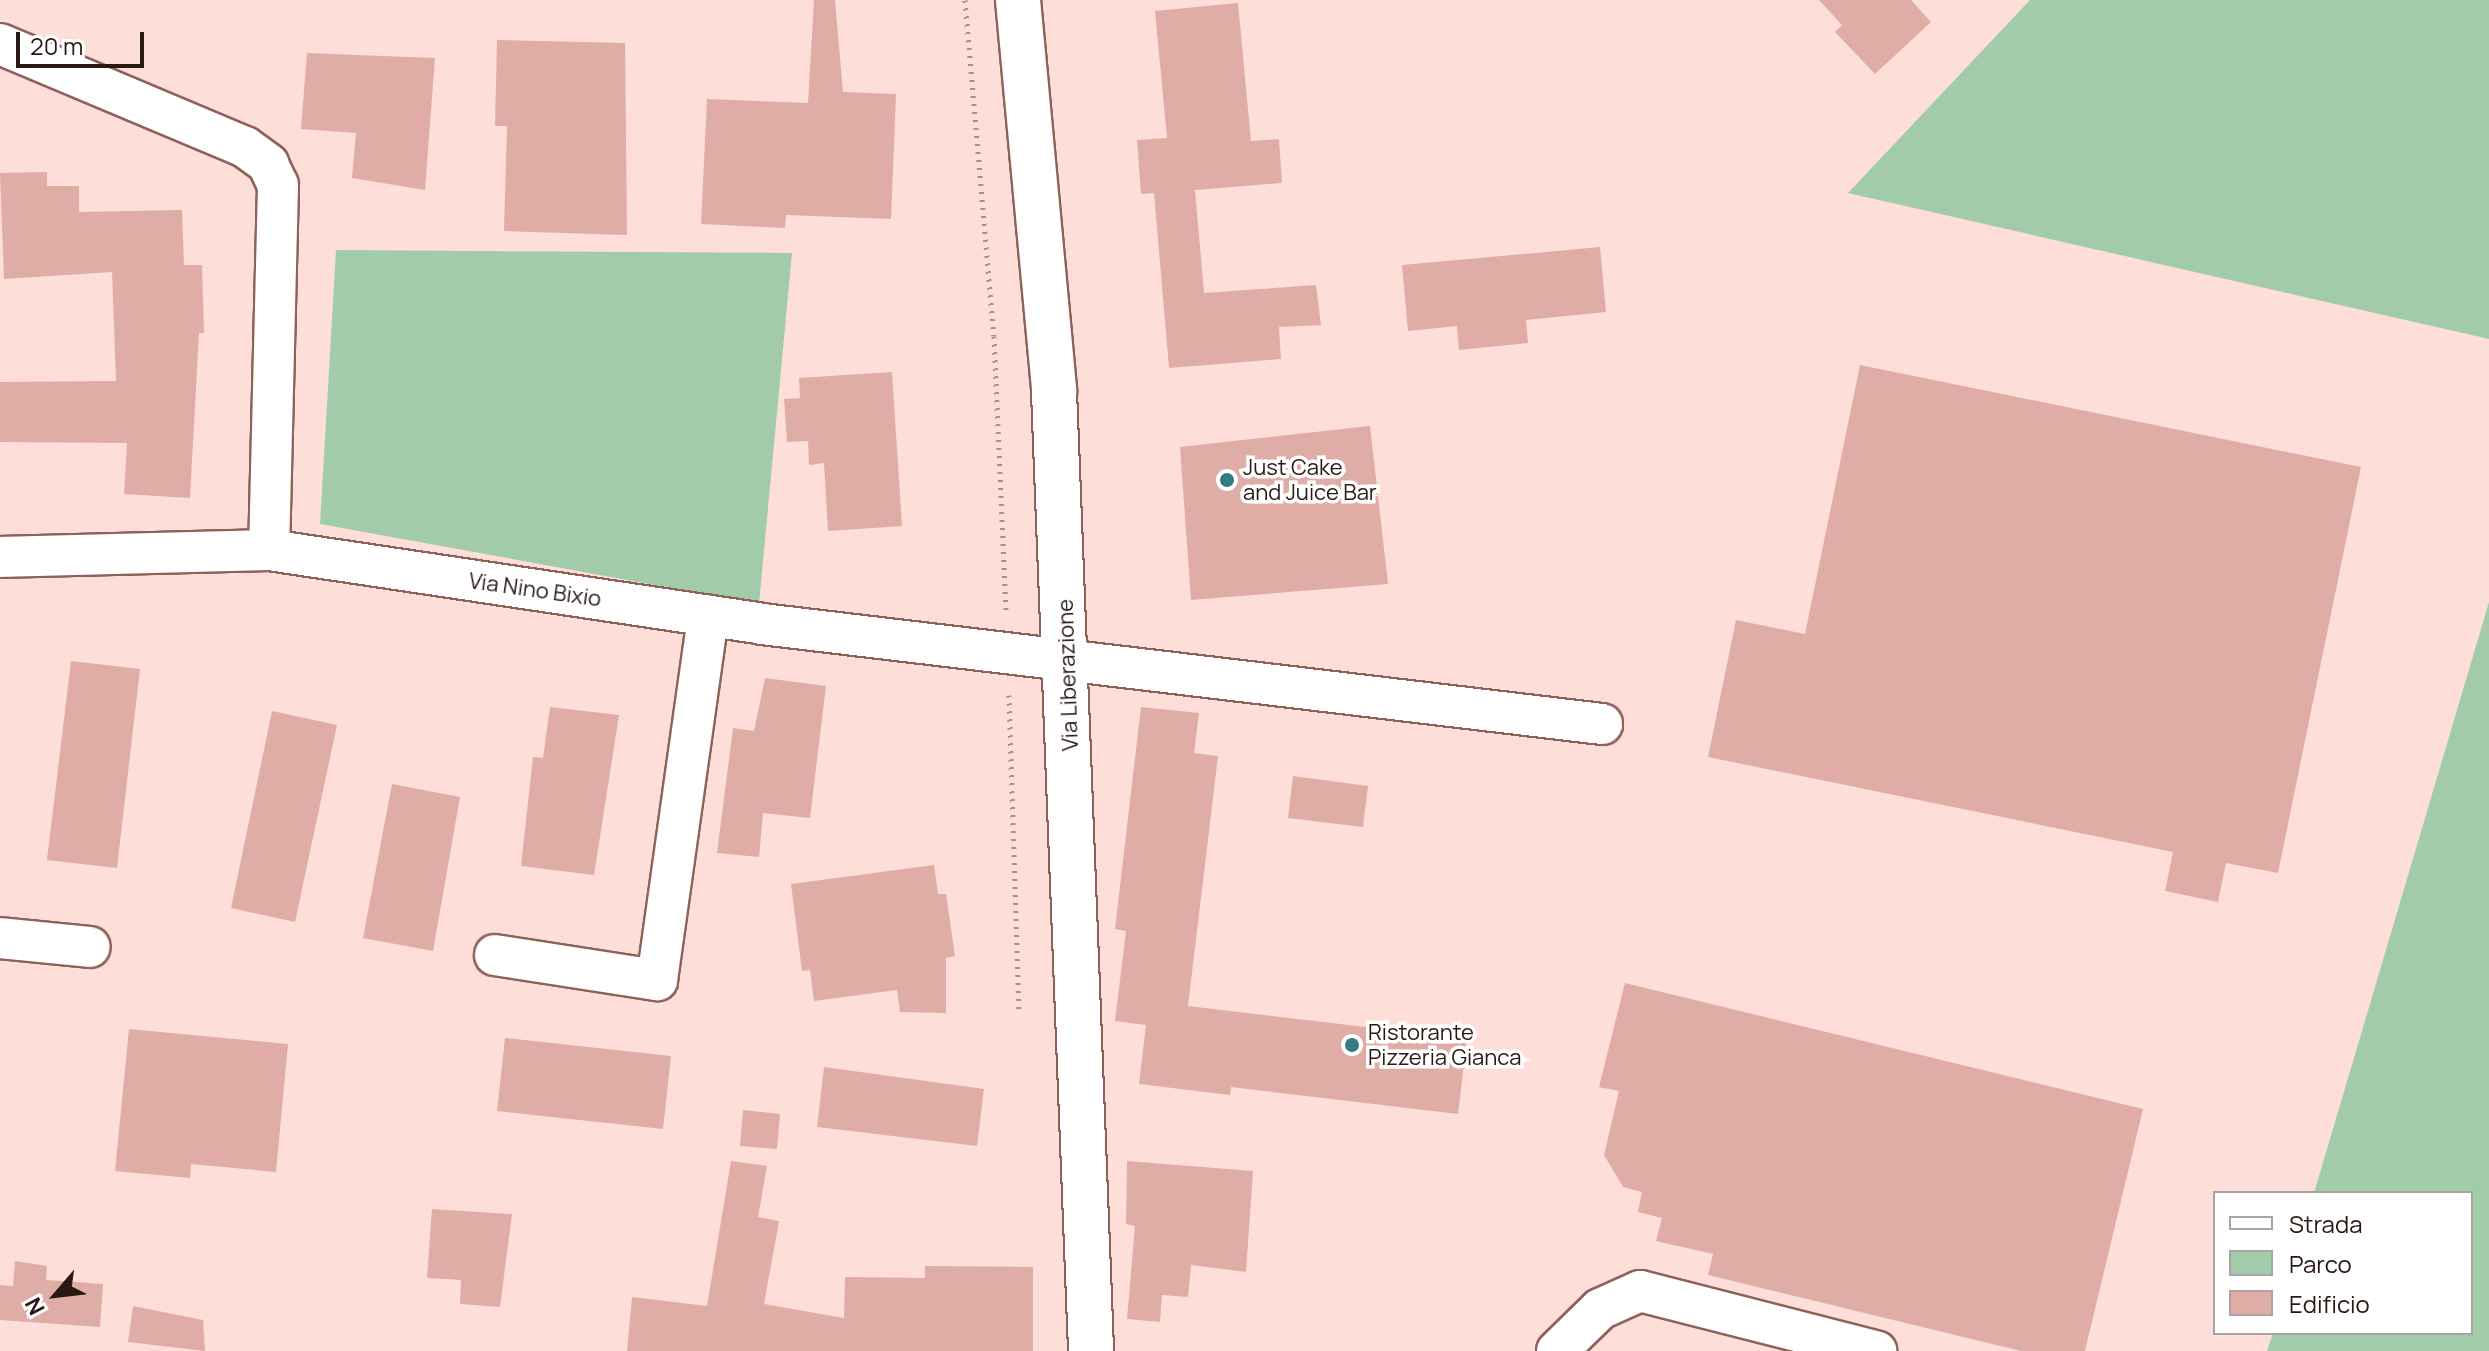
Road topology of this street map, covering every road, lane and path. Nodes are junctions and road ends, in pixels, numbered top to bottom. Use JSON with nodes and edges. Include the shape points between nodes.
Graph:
{"nodes":[{"id":1,"x":965,"y":0,"type":"edge"},
{"id":2,"x":1018,"y":0,"type":"edge"},
{"id":3,"x":0,"y":44,"type":"edge"},
{"id":4,"x":269,"y":550,"type":"junction"},
{"id":5,"x":0,"y":557,"type":"edge"},
{"id":6,"x":708,"y":616,"type":"junction"},
{"id":7,"x":1007,"y":649,"type":"junction"},
{"id":8,"x":1068,"y":657,"type":"junction"},
{"id":9,"x":1602,"y":724,"type":"dead end"},
{"id":10,"x":0,"y":938,"type":"edge"},
{"id":11,"x":90,"y":947,"type":"dead end"},
{"id":12,"x":495,"y":955,"type":"dead end"},
{"id":13,"x":1019,"y":1010,"type":"dead end"},
{"id":14,"x":1091,"y":1351,"type":"edge"},
{"id":15,"x":1557,"y":1351,"type":"edge"},
{"id":16,"x":1876,"y":1351,"type":"edge"}],
"edges":[{"from":1,"to":7,"type":"path","via":[[994,336]]},
{"from":2,"to":8,"type":"main road","name":"Via Liberazione","via":[[1054,391]]},
{"from":3,"to":4,"type":"street","via":[[245,147],[268,164],[278,185]]},
{"from":4,"to":5,"type":"street","name":"Via Nino Bixio"},
{"from":4,"to":6,"type":"street","name":"Via Nino Bixio"},
{"from":6,"to":7,"type":"street","name":"Via Nino Bixio"},
{"from":6,"to":12,"type":"street","via":[[657,980]]},
{"from":7,"to":8,"type":"street","name":"Via Nino Bixio"},
{"from":7,"to":13,"type":"path"},
{"from":8,"to":9,"type":"street","name":"Via Nino Bixio"},
{"from":8,"to":14,"type":"main road","name":"Via Liberazione"},
{"from":10,"to":11,"type":"street"},
{"from":15,"to":16,"type":"street","via":[[1600,1309],[1640,1291]]}]}
